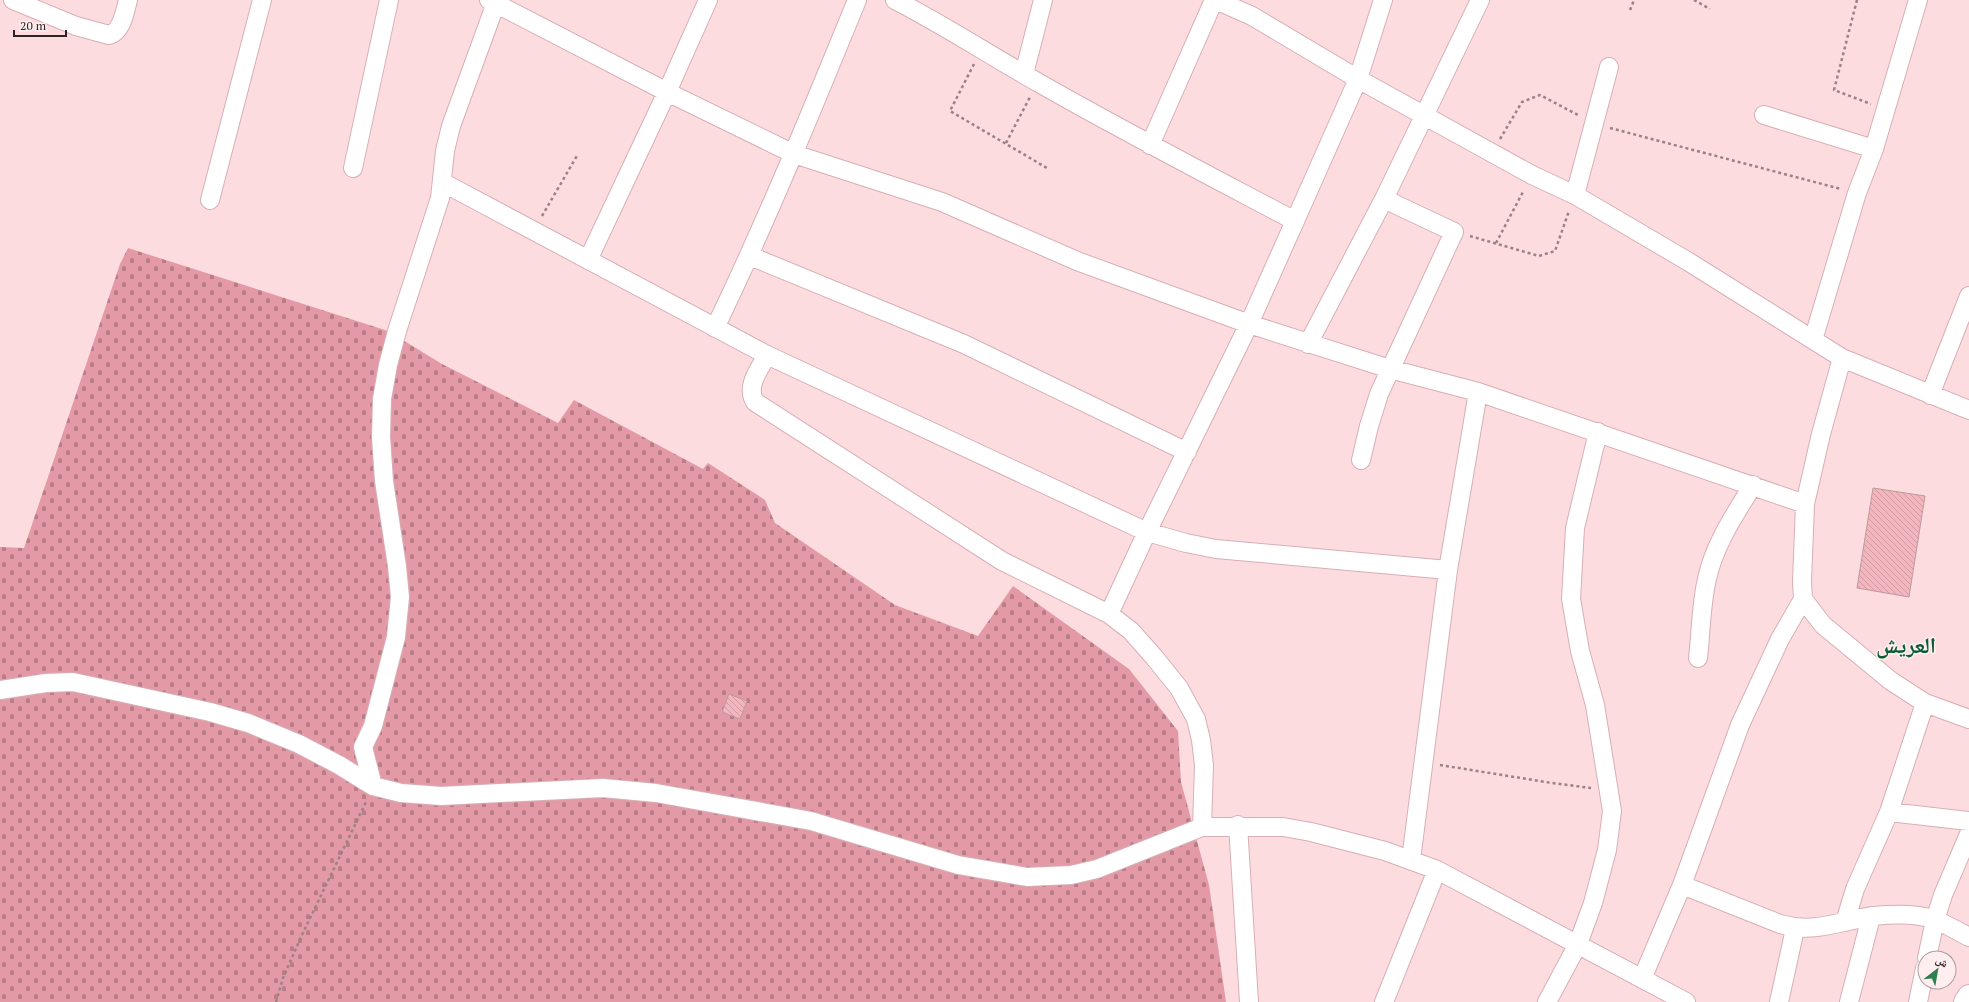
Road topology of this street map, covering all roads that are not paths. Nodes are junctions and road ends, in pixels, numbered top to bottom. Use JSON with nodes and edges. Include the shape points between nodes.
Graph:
{"nodes":[{"id":1,"x":12,"y":0,"type":"edge"},
{"id":2,"x":128,"y":0,"type":"edge"},
{"id":3,"x":262,"y":0,"type":"edge"},
{"id":4,"x":389,"y":0,"type":"edge"},
{"id":5,"x":708,"y":0,"type":"edge"},
{"id":6,"x":856,"y":0,"type":"edge"},
{"id":7,"x":895,"y":0,"type":"edge"},
{"id":8,"x":1043,"y":0,"type":"edge"},
{"id":9,"x":1215,"y":0,"type":"edge"},
{"id":10,"x":1383,"y":0,"type":"edge"},
{"id":11,"x":1480,"y":0,"type":"edge"},
{"id":12,"x":1918,"y":0,"type":"edge"},
{"id":13,"x":494,"y":1,"type":"edge"},
{"id":14,"x":1609,"y":67,"type":"dead end"},
{"id":15,"x":1031,"y":78,"type":"junction"},
{"id":16,"x":1358,"y":79,"type":"junction"},
{"id":17,"x":667,"y":92,"type":"junction"},
{"id":18,"x":1424,"y":114,"type":"junction"},
{"id":19,"x":1764,"y":115,"type":"dead end"},
{"id":20,"x":1150,"y":144,"type":"junction"},
{"id":21,"x":1874,"y":148,"type":"junction"},
{"id":22,"x":794,"y":154,"type":"junction"},
{"id":23,"x":353,"y":168,"type":"dead end"},
{"id":24,"x":442,"y":182,"type":"junction"},
{"id":25,"x":1575,"y":196,"type":"junction"},
{"id":26,"x":1384,"y":199,"type":"junction"},
{"id":27,"x":210,"y":200,"type":"dead end"},
{"id":28,"x":1296,"y":221,"type":"junction"},
{"id":29,"x":750,"y":256,"type":"junction"},
{"id":30,"x":588,"y":260,"type":"junction"},
{"id":31,"x":1969,"y":296,"type":"edge"},
{"id":32,"x":1249,"y":324,"type":"junction"},
{"id":33,"x":715,"y":328,"type":"junction"},
{"id":34,"x":1813,"y":340,"type":"junction"},
{"id":35,"x":1308,"y":344,"type":"junction"},
{"id":36,"x":768,"y":355,"type":"junction"},
{"id":37,"x":1842,"y":358,"type":"junction"},
{"id":38,"x":1390,"y":369,"type":"junction"},
{"id":39,"x":1478,"y":392,"type":"junction"},
{"id":40,"x":1930,"y":395,"type":"junction"},
{"id":41,"x":1969,"y":410,"type":"edge"},
{"id":42,"x":1598,"y":432,"type":"junction"},
{"id":43,"x":1187,"y":452,"type":"junction"},
{"id":44,"x":1362,"y":460,"type":"dead end"},
{"id":45,"x":1753,"y":485,"type":"junction"},
{"id":46,"x":1805,"y":504,"type":"junction"},
{"id":47,"x":1147,"y":532,"type":"junction"},
{"id":48,"x":1448,"y":570,"type":"junction"},
{"id":49,"x":1803,"y":599,"type":"junction"},
{"id":50,"x":1109,"y":614,"type":"junction"},
{"id":51,"x":1698,"y":658,"type":"dead end"},
{"id":52,"x":0,"y":690,"type":"edge"},
{"id":53,"x":1925,"y":703,"type":"junction"},
{"id":54,"x":1969,"y":719,"type":"edge"},
{"id":55,"x":373,"y":786,"type":"junction"},
{"id":56,"x":1889,"y":812,"type":"junction"},
{"id":57,"x":1969,"y":821,"type":"edge"},
{"id":58,"x":1238,"y":825,"type":"junction"},
{"id":59,"x":1202,"y":827,"type":"junction"},
{"id":60,"x":1969,"y":834,"type":"edge"},
{"id":61,"x":1411,"y":860,"type":"junction"},
{"id":62,"x":1437,"y":870,"type":"junction"},
{"id":63,"x":1682,"y":885,"type":"junction"},
{"id":64,"x":1871,"y":917,"type":"junction"},
{"id":65,"x":1935,"y":920,"type":"junction"},
{"id":66,"x":1845,"y":922,"type":"junction"},
{"id":67,"x":1795,"y":928,"type":"junction"},
{"id":68,"x":1969,"y":937,"type":"edge"},
{"id":69,"x":1578,"y":944,"type":"junction"},
{"id":70,"x":1929,"y":950,"type":"edge"},
{"id":71,"x":1642,"y":979,"type":"junction"},
{"id":72,"x":1920,"y":990,"type":"edge"},
{"id":73,"x":1969,"y":996,"type":"edge"},
{"id":74,"x":1248,"y":1002,"type":"edge"},
{"id":75,"x":1384,"y":1002,"type":"edge"},
{"id":76,"x":1547,"y":1002,"type":"edge"},
{"id":77,"x":1686,"y":1002,"type":"edge"},
{"id":78,"x":1779,"y":1002,"type":"edge"},
{"id":79,"x":1849,"y":1002,"type":"edge"},
{"id":80,"x":1918,"y":1002,"type":"edge"},
{"id":81,"x":1965,"y":1002,"type":"edge"}],
"edges":[{"from":1,"to":2,"type":"street","via":[[76,26],[109,35],[119,28]]},
{"from":3,"to":27,"type":"street"},
{"from":4,"to":23,"type":"street"},
{"from":5,"to":17,"type":"street"},
{"from":6,"to":22,"type":"street"},
{"from":7,"to":15,"type":"street"},
{"from":8,"to":15,"type":"street"},
{"from":9,"to":16,"type":"street","via":[[1252,16]]},
{"from":9,"to":20,"type":"street"},
{"from":10,"to":16,"type":"street"},
{"from":11,"to":18,"type":"street"},
{"from":12,"to":21,"type":"street"},
{"from":13,"to":17,"type":"street"},
{"from":13,"to":24,"type":"street","via":[[451,126]]},
{"from":14,"to":25,"type":"street"},
{"from":15,"to":20,"type":"street"},
{"from":16,"to":18,"type":"street"},
{"from":16,"to":28,"type":"street"},
{"from":17,"to":22,"type":"street"},
{"from":17,"to":30,"type":"street"},
{"from":18,"to":25,"type":"street","via":[[1532,175]]},
{"from":18,"to":26,"type":"street"},
{"from":19,"to":21,"type":"street"},
{"from":20,"to":28,"type":"street"},
{"from":21,"to":34,"type":"street","via":[[1857,193]]},
{"from":22,"to":29,"type":"street"},
{"from":22,"to":32,"type":"street","via":[[942,202],[1078,261]]},
{"from":24,"to":30,"type":"street"},
{"from":24,"to":55,"type":"street","via":[[440,198],[397,331],[382,399],[384,481],[400,597],[396,637],[373,726],[363,747]]},
{"from":25,"to":34,"type":"street","via":[[1689,262]]},
{"from":26,"to":35,"type":"street"},
{"from":26,"to":38,"type":"street","via":[[1454,232]]},
{"from":28,"to":32,"type":"street"},
{"from":29,"to":33,"type":"street"},
{"from":29,"to":43,"type":"street","via":[[964,344]]},
{"from":30,"to":33,"type":"street"},
{"from":31,"to":40,"type":"street"},
{"from":32,"to":35,"type":"street"},
{"from":32,"to":43,"type":"street"},
{"from":33,"to":36,"type":"street"},
{"from":34,"to":37,"type":"street"},
{"from":35,"to":38,"type":"street"},
{"from":36,"to":47,"type":"street"},
{"from":36,"to":50,"type":"street","via":[[751,387],[750,394],[755,402],[1002,561]]},
{"from":37,"to":40,"type":"street"},
{"from":37,"to":46,"type":"street"},
{"from":38,"to":39,"type":"street"},
{"from":38,"to":44,"type":"street","via":[[1369,426]]},
{"from":39,"to":42,"type":"street"},
{"from":39,"to":48,"type":"street"},
{"from":40,"to":41,"type":"street"},
{"from":42,"to":45,"type":"street"},
{"from":42,"to":69,"type":"street","via":[[1576,528],[1571,599],[1580,651],[1595,705],[1612,811],[1607,850],[1593,903]]},
{"from":43,"to":47,"type":"street"},
{"from":45,"to":46,"type":"street"},
{"from":45,"to":51,"type":"street","via":[[1735,514],[1710,567]]},
{"from":46,"to":49,"type":"street"},
{"from":47,"to":48,"type":"street","via":[[1216,549]]},
{"from":47,"to":50,"type":"street"},
{"from":48,"to":61,"type":"street"},
{"from":49,"to":53,"type":"street","via":[[1823,625],[1858,656]]},
{"from":49,"to":63,"type":"street","via":[[1774,652],[1740,725]]},
{"from":50,"to":59,"type":"street","via":[[1154,657],[1179,688],[1196,719],[1204,765]]},
{"from":52,"to":55,"type":"street","via":[[73,682],[210,712],[248,723],[299,744]]},
{"from":53,"to":54,"type":"street"},
{"from":53,"to":56,"type":"street"},
{"from":55,"to":59,"type":"street","via":[[400,792],[441,796],[603,788],[656,793],[811,821],[958,865],[1027,877],[1071,875],[1097,869]]},
{"from":56,"to":57,"type":"street"},
{"from":56,"to":66,"type":"street","via":[[1855,889]]},
{"from":58,"to":59,"type":"street"},
{"from":58,"to":61,"type":"street","via":[[1283,827],[1311,832]]},
{"from":58,"to":74,"type":"street"},
{"from":60,"to":65,"type":"street"},
{"from":61,"to":62,"type":"street"},
{"from":62,"to":69,"type":"street"},
{"from":62,"to":75,"type":"street"},
{"from":63,"to":67,"type":"street"},
{"from":63,"to":71,"type":"street"},
{"from":64,"to":65,"type":"street","via":[[1908,915]]},
{"from":64,"to":66,"type":"street"},
{"from":64,"to":79,"type":"street"},
{"from":65,"to":68,"type":"street"},
{"from":65,"to":70,"type":"street"},
{"from":66,"to":67,"type":"street","via":[[1813,928]]},
{"from":67,"to":78,"type":"street"},
{"from":69,"to":71,"type":"street"},
{"from":69,"to":76,"type":"street"},
{"from":71,"to":77,"type":"street"},
{"from":72,"to":80,"type":"street"},
{"from":73,"to":81,"type":"street"}]}
